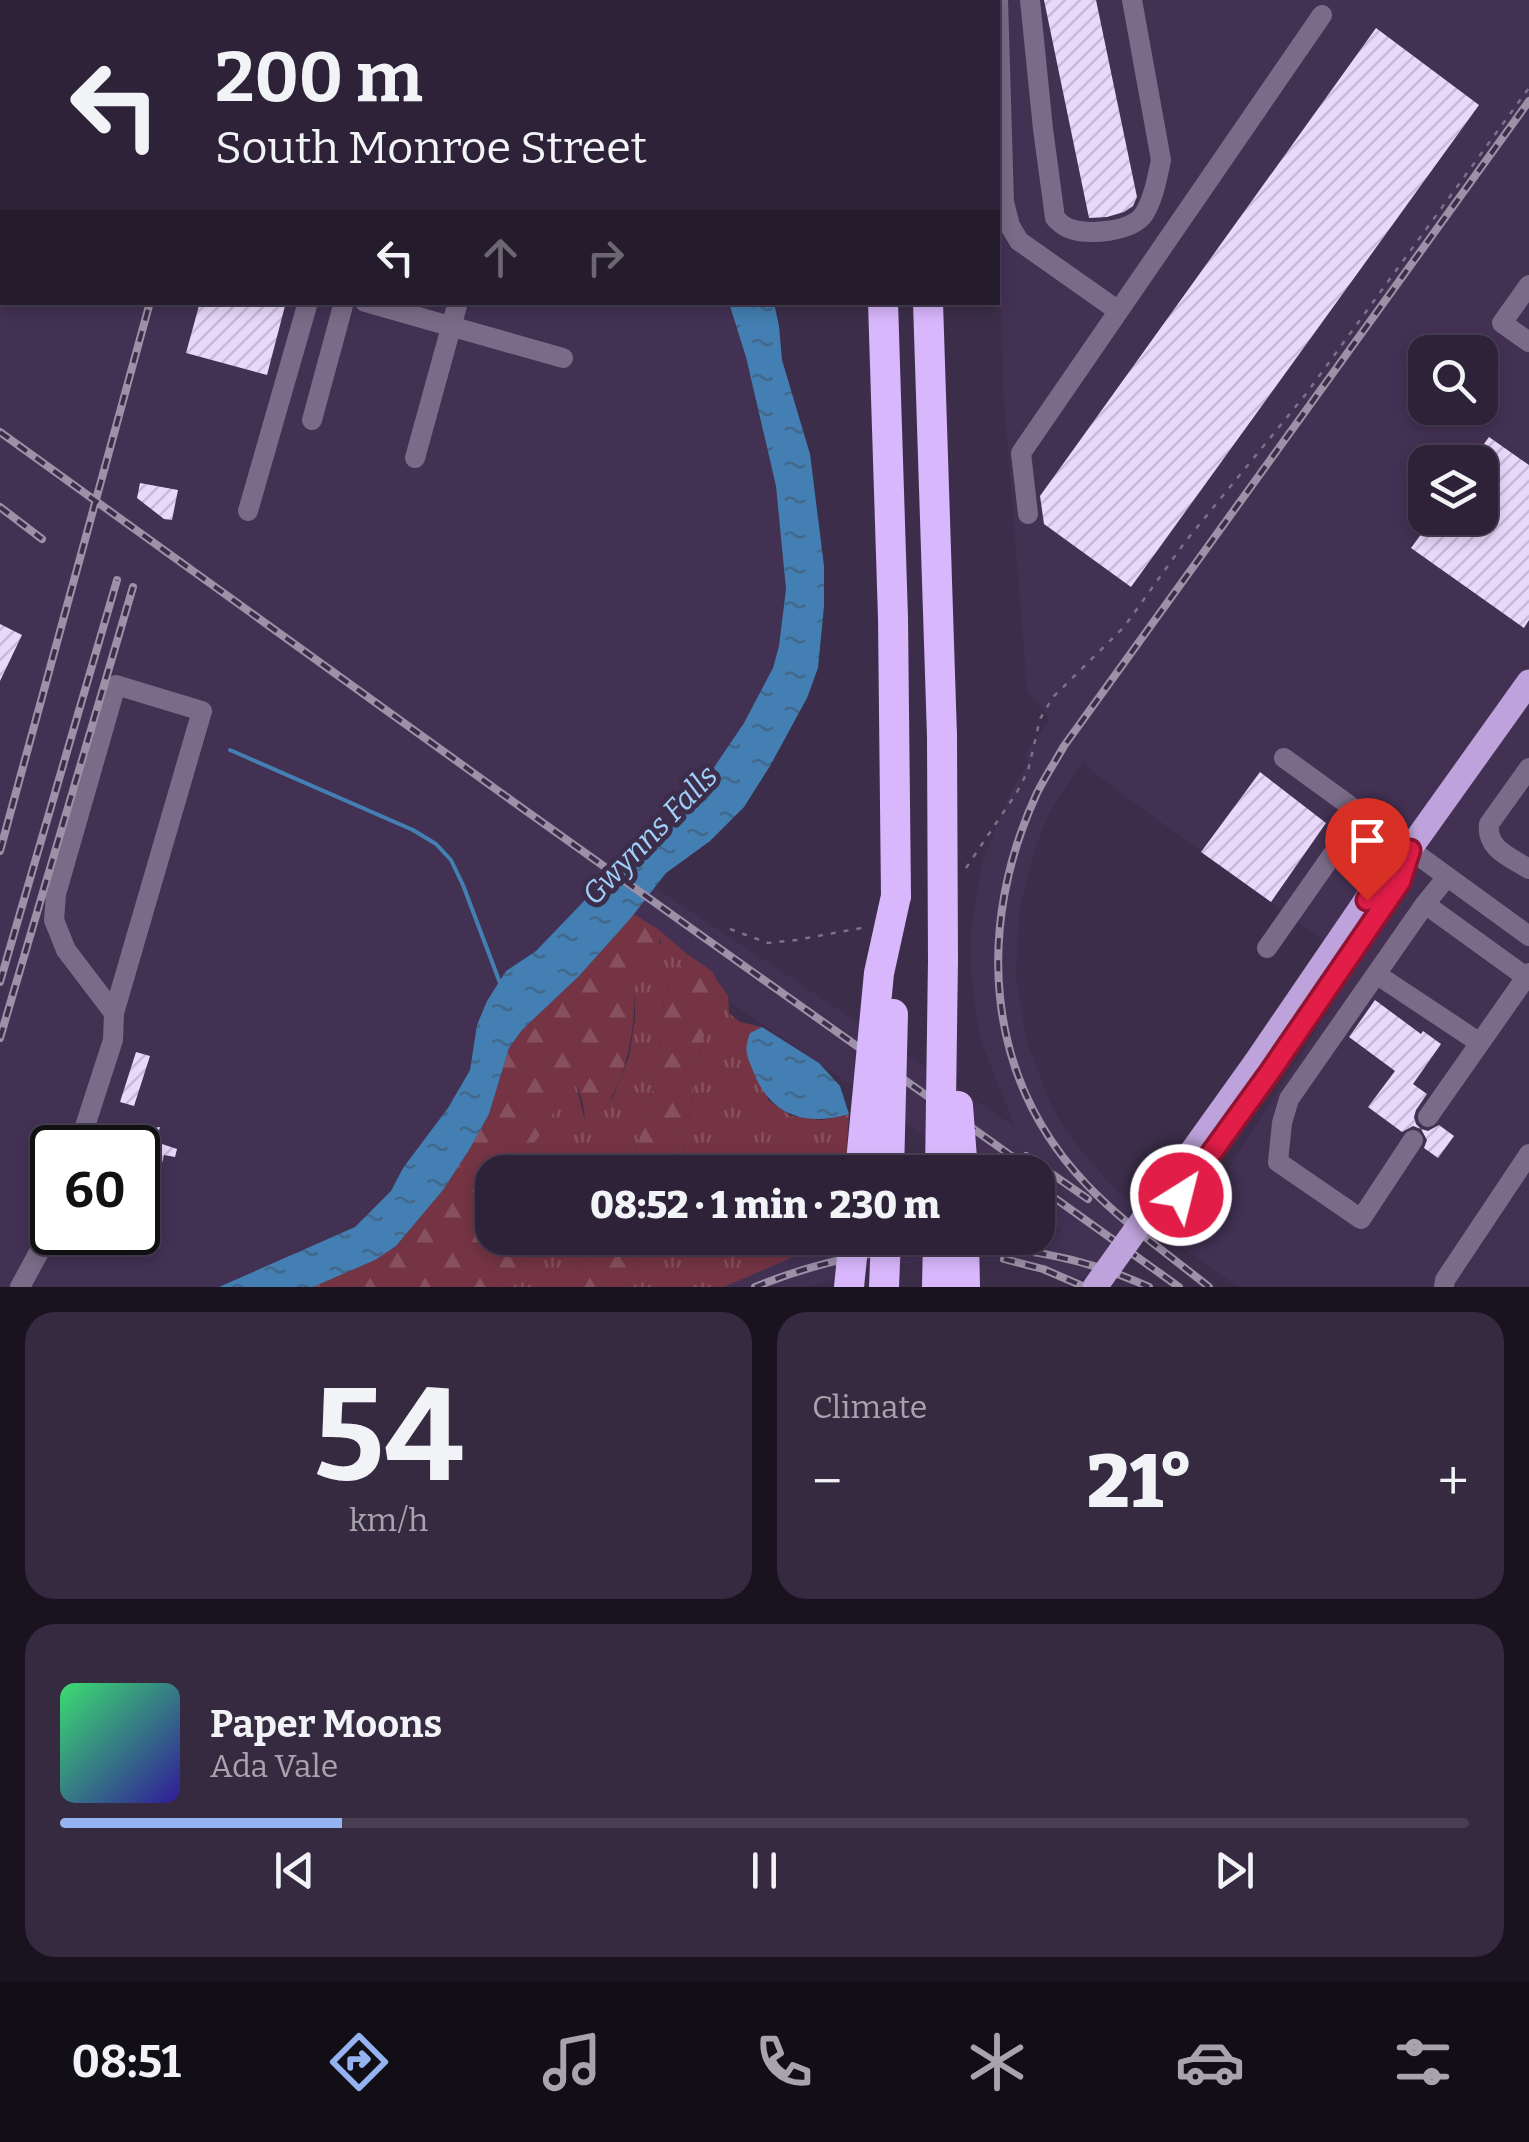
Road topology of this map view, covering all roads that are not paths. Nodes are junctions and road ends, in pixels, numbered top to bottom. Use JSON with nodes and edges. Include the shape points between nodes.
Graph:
{"nodes":[{"id":1,"x":1030,"y":0,"type":"edge"},
{"id":2,"x":1132,"y":0,"type":"edge"},
{"id":3,"x":1322,"y":15,"type":"dead end"},
{"id":4,"x":1000,"y":67,"type":"edge"},
{"id":5,"x":1529,"y":285,"type":"edge"},
{"id":6,"x":307,"y":305,"type":"edge"},
{"id":7,"x":343,"y":305,"type":"edge"},
{"id":8,"x":375,"y":305,"type":"edge"},
{"id":9,"x":457,"y":305,"type":"edge"},
{"id":10,"x":883,"y":305,"type":"edge"},
{"id":11,"x":928,"y":305,"type":"edge"},
{"id":12,"x":1118,"y":310,"type":"junction"},
{"id":13,"x":452,"y":327,"type":"junction"},
{"id":14,"x":1529,"y":342,"type":"edge"},
{"id":15,"x":563,"y":358,"type":"dead end"},
{"id":16,"x":312,"y":420,"type":"dead end"},
{"id":17,"x":415,"y":458,"type":"dead end"},
{"id":18,"x":248,"y":511,"type":"dead end"},
{"id":19,"x":1028,"y":514,"type":"dead end"},
{"id":20,"x":1528,"y":686,"type":"edge"},
{"id":21,"x":1284,"y":758,"type":"dead end"},
{"id":22,"x":1529,"y":768,"type":"edge"},
{"id":23,"x":1361,"y":814,"type":"junction"},
{"id":24,"x":1410,"y":850,"type":"junction"},
{"id":25,"x":1529,"y":869,"type":"edge"},
{"id":26,"x":1447,"y":877,"type":"junction"},
{"id":27,"x":896,"y":896,"type":"junction"},
{"id":28,"x":1425,"y":904,"type":"junction"},
{"id":29,"x":1529,"y":936,"type":"edge"},
{"id":30,"x":1267,"y":948,"type":"dead end"},
{"id":31,"x":943,"y":960,"type":"junction"},
{"id":32,"x":1376,"y":974,"type":"junction"},
{"id":33,"x":1527,"y":975,"type":"edge"},
{"id":34,"x":114,"y":1014,"type":"junction"},
{"id":35,"x":1480,"y":1043,"type":"junction"},
{"id":36,"x":1263,"y":1067,"type":"junction"},
{"id":37,"x":1428,"y":1117,"type":"dead end"},
{"id":38,"x":85,"y":1125,"type":"edge"},
{"id":39,"x":1413,"y":1140,"type":"dead end"},
{"id":40,"x":1529,"y":1154,"type":"edge"},
{"id":41,"x":862,"y":1155,"type":"edge"},
{"id":42,"x":889,"y":1155,"type":"edge"},
{"id":43,"x":940,"y":1155,"type":"edge"},
{"id":44,"x":962,"y":1155,"type":"edge"},
{"id":45,"x":38,"y":1255,"type":"edge"},
{"id":46,"x":852,"y":1255,"type":"edge"},
{"id":47,"x":885,"y":1255,"type":"edge"},
{"id":48,"x":938,"y":1255,"type":"edge"},
{"id":49,"x":964,"y":1255,"type":"edge"},
{"id":50,"x":20,"y":1287,"type":"edge"},
{"id":51,"x":849,"y":1287,"type":"edge"},
{"id":52,"x":884,"y":1287,"type":"edge"},
{"id":53,"x":937,"y":1287,"type":"edge"},
{"id":54,"x":965,"y":1287,"type":"edge"},
{"id":55,"x":1095,"y":1287,"type":"edge"},
{"id":56,"x":1115,"y":1287,"type":"edge"},
{"id":57,"x":1444,"y":1287,"type":"edge"}],
"edges":[{"from":1,"to":2,"type":"street","via":[[1055,218],[1066,228],[1094,233],[1133,225],[1143,216],[1161,160]]},
{"from":3,"to":12,"type":"street"},
{"from":4,"to":12,"type":"street","via":[[1010,226],[1019,241]]},
{"from":5,"to":14,"type":"street","via":[[1502,323]]},
{"from":6,"to":18,"type":"street"},
{"from":7,"to":16,"type":"street"},
{"from":8,"to":13,"type":"street"},
{"from":9,"to":13,"type":"street"},
{"from":10,"to":27,"type":"highway"},
{"from":11,"to":31,"type":"highway","bridge":true},
{"from":12,"to":19,"type":"street","via":[[1020,452]]},
{"from":13,"to":15,"type":"street"},
{"from":13,"to":17,"type":"street"},
{"from":20,"to":24,"type":"main road"},
{"from":21,"to":23,"type":"street"},
{"from":22,"to":25,"type":"street","via":[[1488,832],[1494,847]]},
{"from":23,"to":24,"type":"street"},
{"from":23,"to":30,"type":"street"},
{"from":24,"to":26,"type":"street"},
{"from":24,"to":36,"type":"main road","via":[[1389,867]]},
{"from":26,"to":28,"type":"street"},
{"from":26,"to":29,"type":"street"},
{"from":27,"to":41,"type":"highway","bridge":true,"via":[[879,973]]},
{"from":27,"to":42,"type":"highway","bridge":true},
{"from":28,"to":32,"type":"street"},
{"from":28,"to":33,"type":"street"},
{"from":31,"to":43,"type":"highway","bridge":true},
{"from":31,"to":44,"type":"highway","bridge":true},
{"from":32,"to":35,"type":"street"},
{"from":32,"to":39,"type":"street","via":[[1289,1098],[1278,1162],[1360,1219]]},
{"from":33,"to":35,"type":"street"},
{"from":34,"to":34,"type":"street","via":[[202,711],[116,685],[54,920],[66,950]]},
{"from":34,"to":38,"type":"street"},
{"from":35,"to":37,"type":"street"},
{"from":36,"to":55,"type":"main road","bridge":true},
{"from":36,"to":56,"type":"main road"},
{"from":40,"to":57,"type":"street"},
{"from":45,"to":50,"type":"street"},
{"from":46,"to":51,"type":"highway","bridge":true},
{"from":47,"to":52,"type":"highway","bridge":true},
{"from":48,"to":53,"type":"highway","bridge":true},
{"from":49,"to":54,"type":"highway","bridge":true}]}
